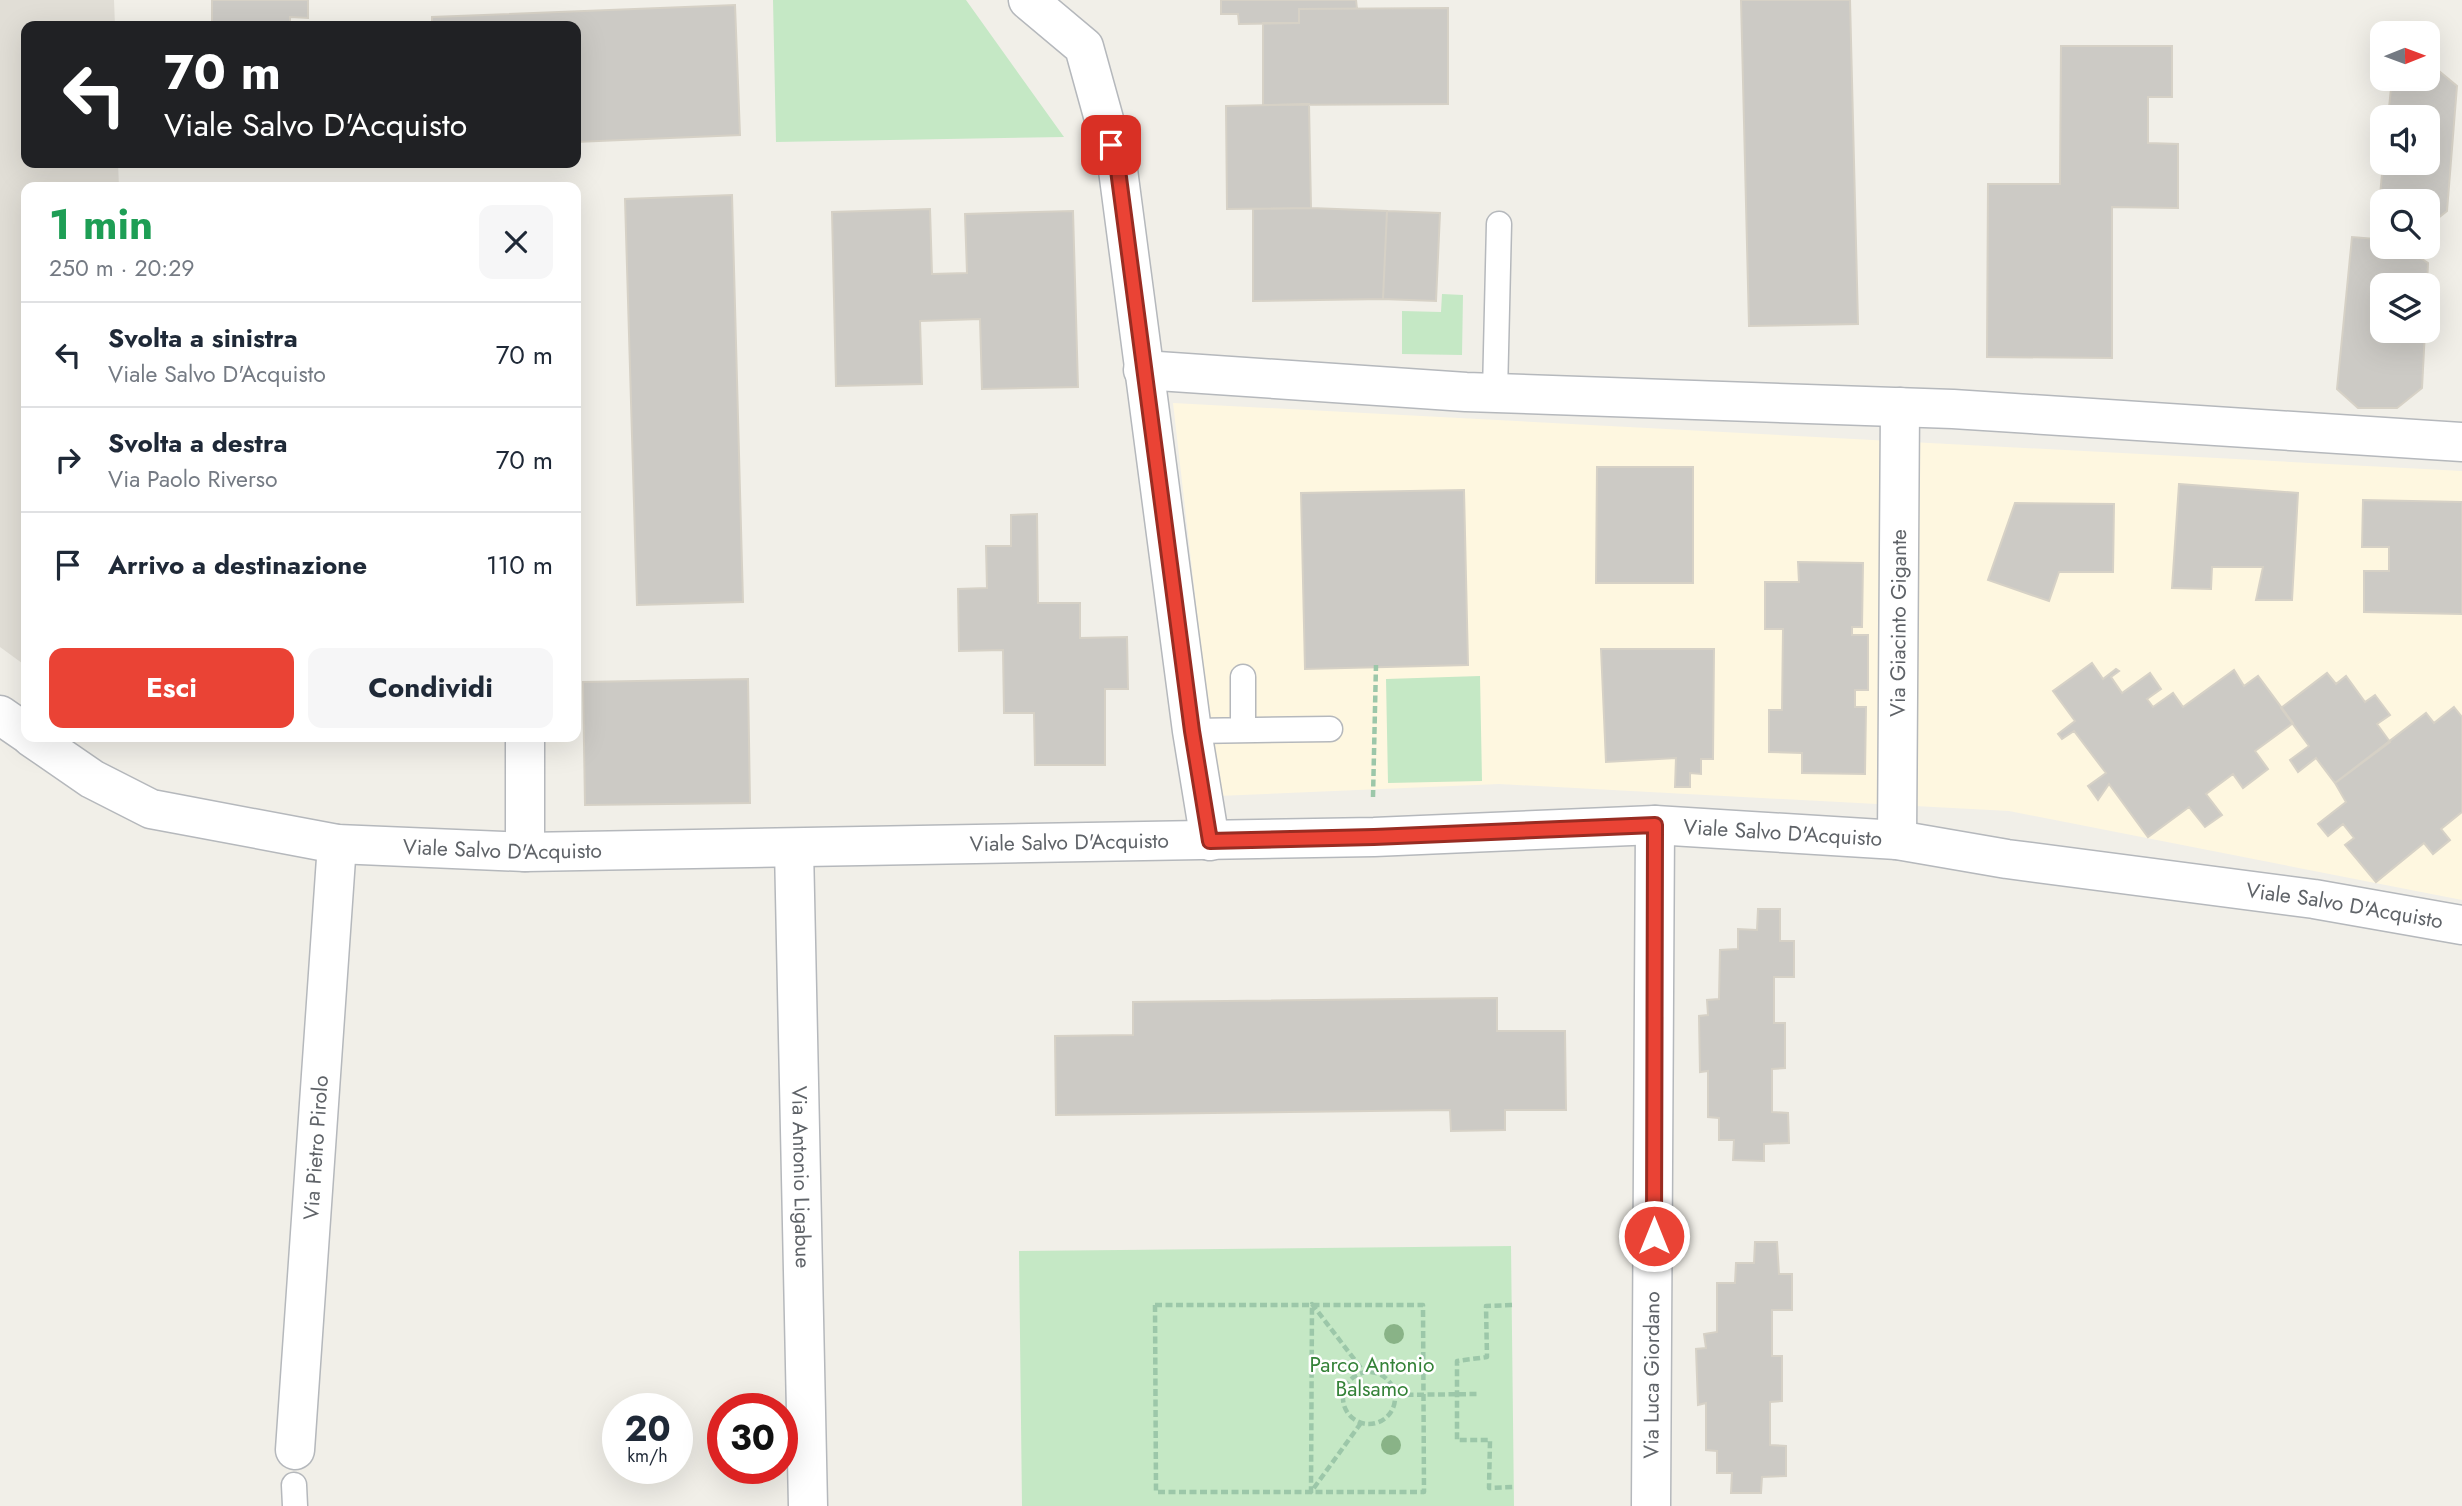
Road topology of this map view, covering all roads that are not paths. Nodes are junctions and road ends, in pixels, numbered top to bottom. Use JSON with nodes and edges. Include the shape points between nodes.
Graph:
{"nodes":[{"id":1,"x":1028,"y":0,"type":"edge"},
{"id":2,"x":1499,"y":224,"type":"dead end"},
{"id":3,"x":1143,"y":370,"type":"junction"},
{"id":4,"x":1495,"y":393,"type":"junction"},
{"id":5,"x":1900,"y":407,"type":"junction"},
{"id":6,"x":2462,"y":442,"type":"edge"},
{"id":7,"x":1243,"y":677,"type":"dead end"},
{"id":8,"x":0,"y":715,"type":"edge"},
{"id":9,"x":1330,"y":729,"type":"dead end"},
{"id":10,"x":21,"y":730,"type":"edge"},
{"id":11,"x":1243,"y":730,"type":"junction"},
{"id":12,"x":1192,"y":731,"type":"junction"},
{"id":13,"x":38,"y":742,"type":"edge"},
{"id":14,"x":525,"y":742,"type":"edge"},
{"id":15,"x":1655,"y":825,"type":"junction"},
{"id":16,"x":1897,"y":840,"type":"junction"},
{"id":17,"x":1210,"y":841,"type":"junction"},
{"id":18,"x":337,"y":844,"type":"junction"},
{"id":19,"x":794,"y":848,"type":"junction"},
{"id":20,"x":525,"y":852,"type":"junction"},
{"id":21,"x":2462,"y":925,"type":"edge"},
{"id":22,"x":295,"y":1480,"type":"edge"},
{"id":23,"x":808,"y":1506,"type":"edge"},
{"id":24,"x":1651,"y":1506,"type":"edge"}],
"edges":[{"from":1,"to":3,"type":"street","via":[[1084,47],[1118,170]]},
{"from":2,"to":4,"type":"lane"},
{"from":3,"to":4,"type":"street"},
{"from":3,"to":12,"type":"street"},
{"from":4,"to":5,"type":"street"},
{"from":5,"to":6,"type":"street"},
{"from":5,"to":16,"type":"street","name":"Via Giacinto Gigante"},
{"from":7,"to":11,"type":"lane"},
{"from":8,"to":10,"type":"street"},
{"from":9,"to":11,"type":"lane"},
{"from":11,"to":12,"type":"lane"},
{"from":12,"to":17,"type":"street"},
{"from":13,"to":18,"type":"street","name":"Viale Salvo D'Acquisto","via":[[92,779],[151,809]]},
{"from":14,"to":20,"type":"street"},
{"from":15,"to":16,"type":"street","name":"Viale Salvo D'Acquisto"},
{"from":15,"to":17,"type":"street","name":"Viale Salvo D'Acquisto"},
{"from":15,"to":24,"type":"street","name":"Via Luca Giordano"},
{"from":16,"to":21,"type":"street","name":"Viale Salvo D'Acquisto","via":[[2314,899]]},
{"from":17,"to":19,"type":"street","name":"Viale Salvo D'Acquisto"},
{"from":18,"to":20,"type":"street","name":"Viale Salvo D'Acquisto"},
{"from":18,"to":22,"type":"street","name":"Via Pietro Pirolo"},
{"from":19,"to":20,"type":"street","name":"Viale Salvo D'Acquisto"},
{"from":19,"to":23,"type":"street","name":"Via Antonio Ligabue"}]}
